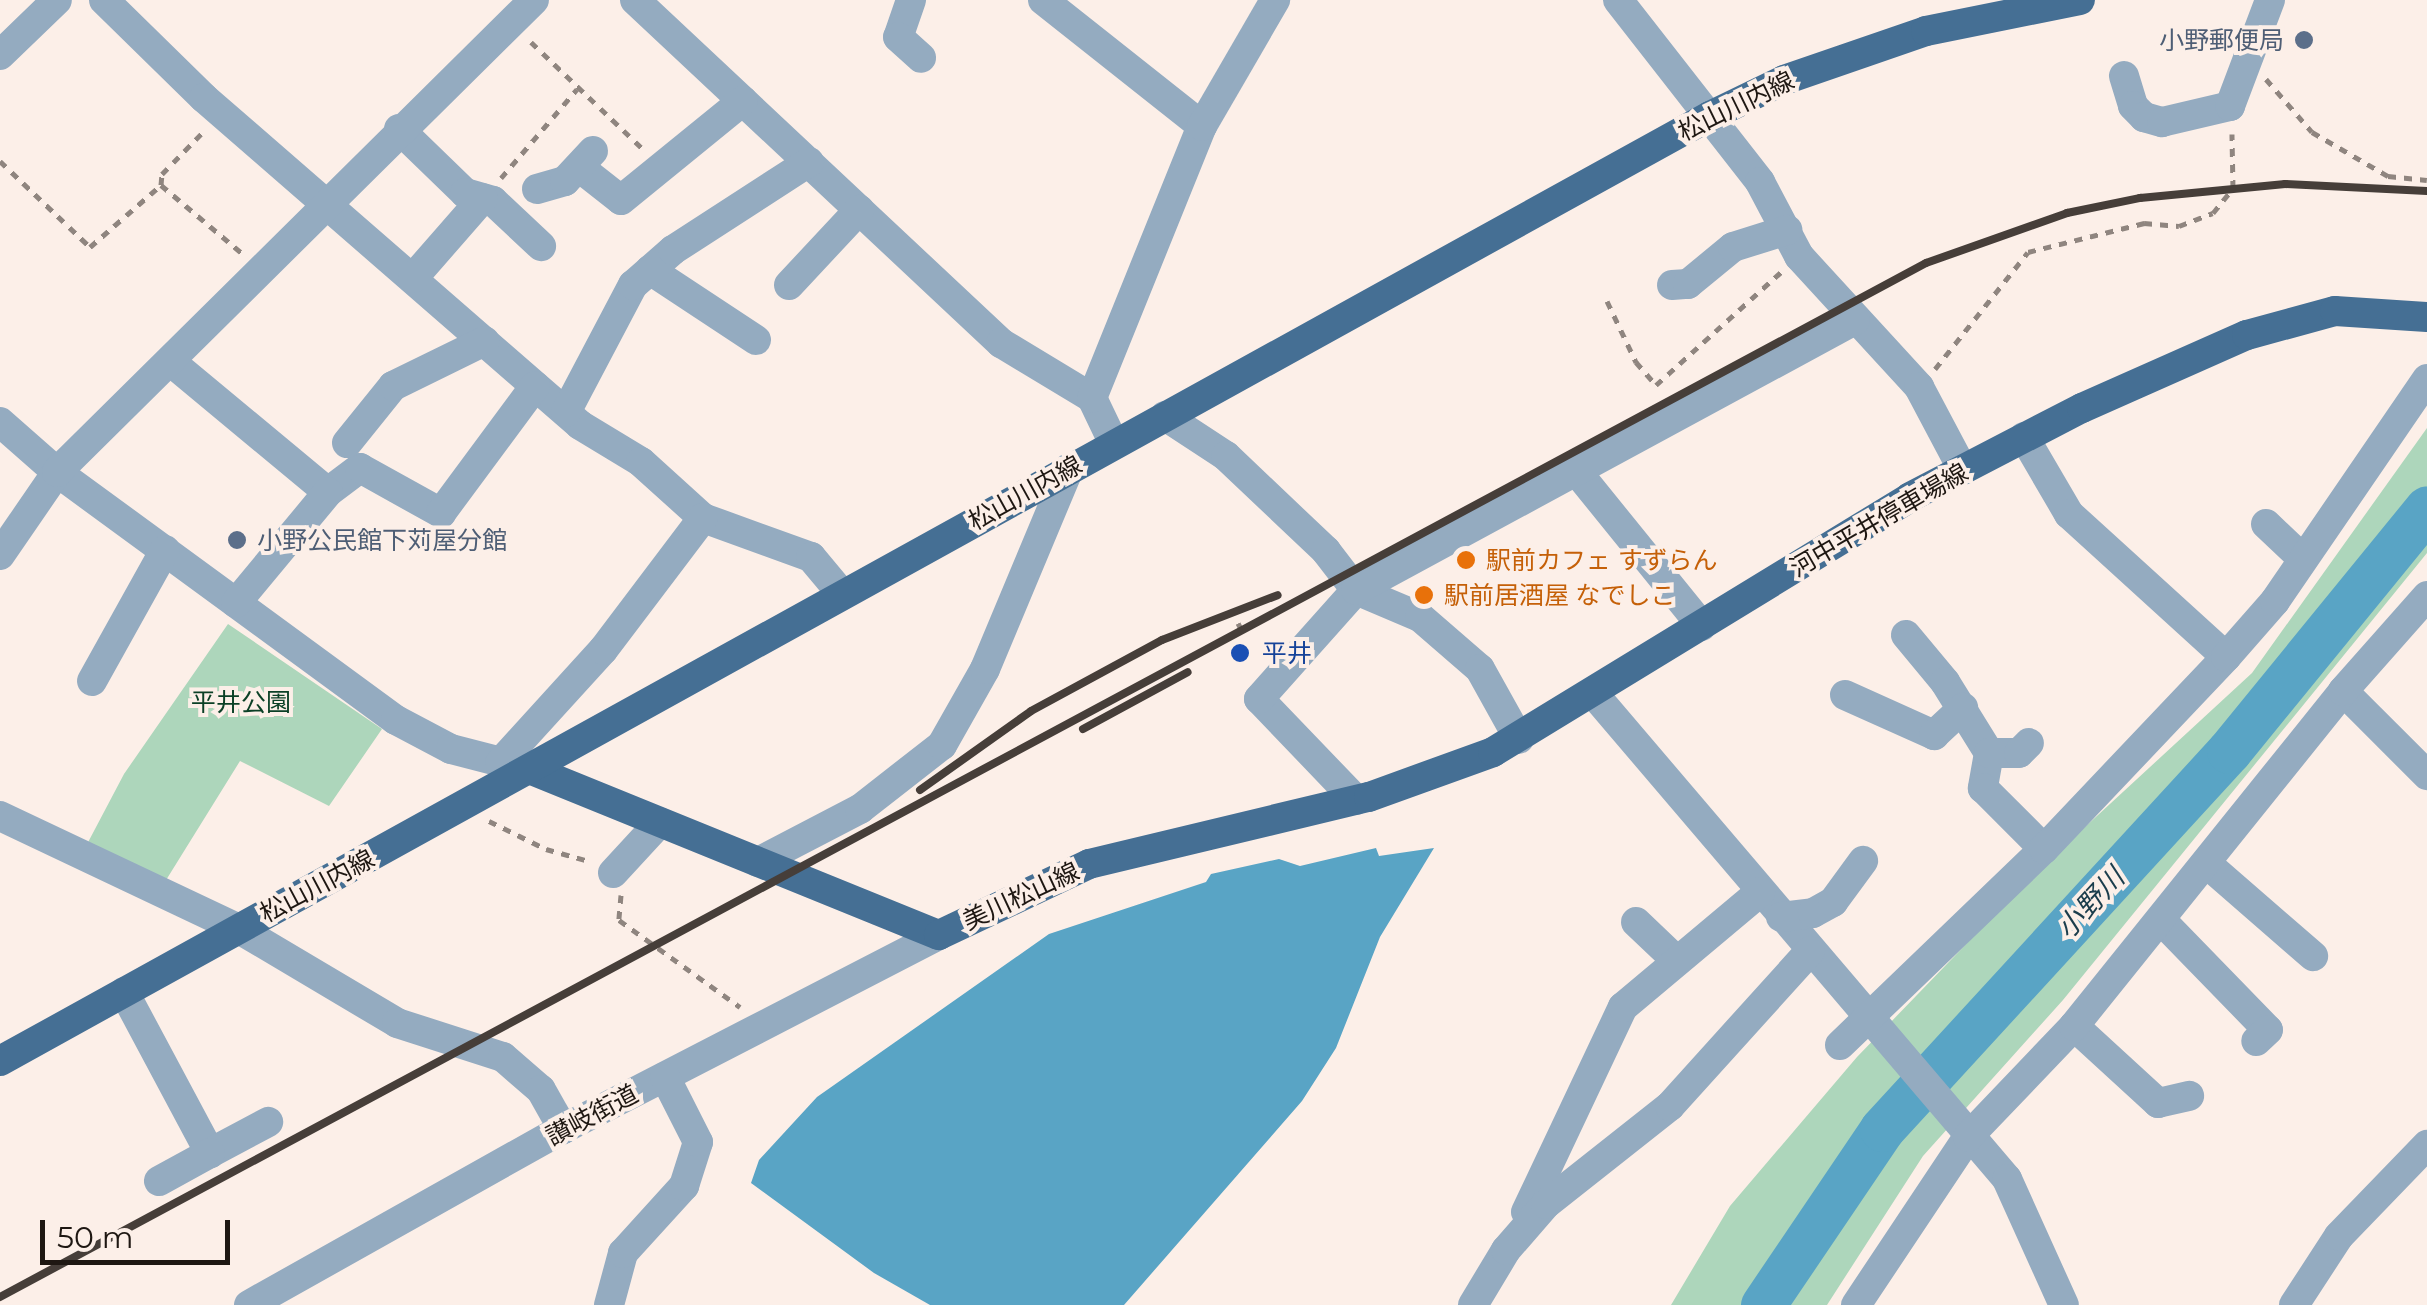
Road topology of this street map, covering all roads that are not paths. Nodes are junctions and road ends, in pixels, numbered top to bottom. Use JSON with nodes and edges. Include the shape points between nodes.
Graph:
{"nodes":[{"id":1,"x":104,"y":0,"type":"edge"},
{"id":2,"x":534,"y":0,"type":"edge"},
{"id":3,"x":635,"y":0,"type":"edge"},
{"id":4,"x":911,"y":0,"type":"edge"},
{"id":5,"x":1042,"y":0,"type":"edge"},
{"id":6,"x":1275,"y":0,"type":"edge"},
{"id":7,"x":1618,"y":0,"type":"edge"},
{"id":8,"x":2080,"y":0,"type":"edge"},
{"id":9,"x":2270,"y":0,"type":"edge"},
{"id":10,"x":2030,"y":3,"type":"edge"},
{"id":11,"x":41,"y":5,"type":"edge"},
{"id":12,"x":0,"y":55,"type":"edge"},
{"id":13,"x":921,"y":58,"type":"dead end"},
{"id":14,"x":2124,"y":76,"type":"dead end"},
{"id":15,"x":742,"y":101,"type":"junction"},
{"id":16,"x":1710,"y":116,"type":"junction"},
{"id":17,"x":1202,"y":126,"type":"junction"},
{"id":18,"x":399,"y":130,"type":"junction"},
{"id":19,"x":808,"y":162,"type":"junction"},
{"id":20,"x":538,"y":189,"type":"dead end"},
{"id":21,"x":484,"y":198,"type":"junction"},
{"id":22,"x":326,"y":202,"type":"junction"},
{"id":23,"x":859,"y":210,"type":"junction"},
{"id":24,"x":1793,"y":243,"type":"junction"},
{"id":25,"x":542,"y":246,"type":"dead end"},
{"id":26,"x":650,"y":270,"type":"junction"},
{"id":27,"x":413,"y":278,"type":"junction"},
{"id":28,"x":1672,"y":285,"type":"dead end"},
{"id":29,"x":789,"y":286,"type":"dead end"},
{"id":30,"x":2427,"y":317,"type":"edge"},
{"id":31,"x":1855,"y":320,"type":"junction"},
{"id":32,"x":756,"y":340,"type":"dead end"},
{"id":33,"x":485,"y":342,"type":"junction"},
{"id":34,"x":170,"y":361,"type":"junction"},
{"id":35,"x":2427,"y":379,"type":"edge"},
{"id":36,"x":536,"y":386,"type":"junction"},
{"id":37,"x":1092,"y":398,"type":"junction"},
{"id":38,"x":566,"y":412,"type":"junction"},
{"id":39,"x":1165,"y":416,"type":"junction"},
{"id":40,"x":0,"y":422,"type":"edge"},
{"id":41,"x":2024,"y":437,"type":"junction"},
{"id":42,"x":347,"y":442,"type":"dead end"},
{"id":43,"x":1114,"y":444,"type":"junction"},
{"id":44,"x":1069,"y":468,"type":"junction"},
{"id":45,"x":1574,"y":468,"type":"junction"},
{"id":46,"x":1963,"y":470,"type":"junction"},
{"id":47,"x":57,"y":472,"type":"junction"},
{"id":48,"x":328,"y":492,"type":"junction"},
{"id":49,"x":702,"y":518,"type":"junction"},
{"id":50,"x":2266,"y":524,"type":"dead end"},
{"id":51,"x":165,"y":550,"type":"junction"},
{"id":52,"x":0,"y":555,"type":"edge"},
{"id":53,"x":2303,"y":559,"type":"junction"},
{"id":54,"x":1356,"y":590,"type":"junction"},
{"id":55,"x":842,"y":594,"type":"junction"},
{"id":56,"x":2427,"y":596,"type":"edge"},
{"id":57,"x":236,"y":603,"type":"junction"},
{"id":58,"x":1702,"y":626,"type":"junction"},
{"id":59,"x":1906,"y":635,"type":"dead end"},
{"id":60,"x":2226,"y":657,"type":"junction"},
{"id":61,"x":105,"y":674,"type":"dead end"},
{"id":62,"x":2343,"y":690,"type":"junction"},
{"id":63,"x":1593,"y":693,"type":"junction"},
{"id":64,"x":1845,"y":695,"type":"dead end"},
{"id":65,"x":1963,"y":708,"type":"junction"},
{"id":66,"x":1519,"y":739,"type":"junction"},
{"id":67,"x":2029,"y":743,"type":"dead end"},
{"id":68,"x":1988,"y":753,"type":"junction"},
{"id":69,"x":500,"y":763,"type":"junction"},
{"id":70,"x":532,"y":770,"type":"junction"},
{"id":71,"x":2427,"y":775,"type":"edge"},
{"id":72,"x":1356,"y":800,"type":"junction"},
{"id":73,"x":0,"y":816,"type":"edge"},
{"id":74,"x":660,"y":822,"type":"junction"},
{"id":75,"x":2044,"y":849,"type":"junction"},
{"id":76,"x":758,"y":862,"type":"junction"},
{"id":77,"x":1863,"y":862,"type":"dead end"},
{"id":78,"x":2206,"y":863,"type":"junction"},
{"id":79,"x":613,"y":873,"type":"road end"},
{"id":80,"x":1760,"y":892,"type":"junction"},
{"id":81,"x":1781,"y":917,"type":"junction"},
{"id":82,"x":2160,"y":920,"type":"junction"},
{"id":83,"x":1636,"y":922,"type":"dead end"},
{"id":84,"x":239,"y":928,"type":"junction"},
{"id":85,"x":939,"y":935,"type":"junction"},
{"id":86,"x":1810,"y":951,"type":"junction"},
{"id":87,"x":2313,"y":956,"type":"dead end"},
{"id":88,"x":1674,"y":958,"type":"junction"},
{"id":89,"x":124,"y":992,"type":"junction"},
{"id":90,"x":1870,"y":1024,"type":"junction"},
{"id":91,"x":2074,"y":1026,"type":"junction"},
{"id":92,"x":2256,"y":1041,"type":"dead end"},
{"id":93,"x":1840,"y":1045,"type":"dead end"},
{"id":94,"x":0,"y":1061,"type":"edge"},
{"id":95,"x":665,"y":1076,"type":"junction"},
{"id":96,"x":2189,"y":1096,"type":"dead end"},
{"id":97,"x":268,"y":1122,"type":"dead end"},
{"id":98,"x":563,"y":1129,"type":"junction"},
{"id":99,"x":1965,"y":1133,"type":"junction"},
{"id":100,"x":2427,"y":1145,"type":"edge"},
{"id":101,"x":210,"y":1153,"type":"junction"},
{"id":102,"x":159,"y":1180,"type":"dead end"},
{"id":103,"x":1506,"y":1250,"type":"junction"},
{"id":104,"x":250,"y":1305,"type":"edge"},
{"id":105,"x":609,"y":1305,"type":"edge"},
{"id":106,"x":1473,"y":1305,"type":"edge"},
{"id":107,"x":1856,"y":1305,"type":"edge"},
{"id":108,"x":2064,"y":1305,"type":"edge"},
{"id":109,"x":2294,"y":1305,"type":"edge"}],
"edges":[{"from":1,"to":22,"type":"street"},
{"from":2,"to":18,"type":"street"},
{"from":3,"to":15,"type":"street"},
{"from":4,"to":13,"type":"street","via":[[898,36]]},
{"from":5,"to":17,"type":"street"},
{"from":6,"to":17,"type":"street"},
{"from":7,"to":16,"type":"street"},
{"from":8,"to":10,"type":"main road","name":"松山川内線"},
{"from":9,"to":14,"type":"street","via":[[2230,106],[2162,122],[2144,117],[2133,106]]},
{"from":10,"to":16,"type":"main road","name":"松山川内線","via":[[1784,80]]},
{"from":11,"to":12,"type":"street"},
{"from":15,"to":19,"type":"street"},
{"from":15,"to":20,"type":"street","via":[[621,200],[586,159],[566,181]]},
{"from":16,"to":24,"type":"street"},
{"from":16,"to":39,"type":"main road","name":"松山川内線"},
{"from":17,"to":37,"type":"street"},
{"from":18,"to":21,"type":"street","via":[[465,192]]},
{"from":18,"to":22,"type":"street"},
{"from":19,"to":23,"type":"street"},
{"from":19,"to":26,"type":"street"},
{"from":21,"to":25,"type":"street"},
{"from":21,"to":27,"type":"street"},
{"from":22,"to":27,"type":"street"},
{"from":22,"to":34,"type":"street"},
{"from":23,"to":29,"type":"street"},
{"from":23,"to":37,"type":"street","via":[[1001,343]]},
{"from":24,"to":28,"type":"street","via":[[1733,247],[1688,284]]},
{"from":24,"to":31,"type":"street"},
{"from":26,"to":32,"type":"street"},
{"from":26,"to":38,"type":"street","via":[[621,301],[607,345]]},
{"from":27,"to":33,"type":"street"},
{"from":30,"to":41,"type":"main road","name":"河中平井停車場線","via":[[2375,309],[2294,318]]},
{"from":31,"to":45,"type":"street"},
{"from":31,"to":46,"type":"street","via":[[1919,387]]},
{"from":33,"to":36,"type":"street"},
{"from":33,"to":42,"type":"street","via":[[393,386]]},
{"from":34,"to":47,"type":"street"},
{"from":34,"to":48,"type":"street"},
{"from":35,"to":53,"type":"street"},
{"from":36,"to":38,"type":"street"},
{"from":36,"to":48,"type":"street","via":[[441,513],[360,468]]},
{"from":37,"to":43,"type":"street"},
{"from":38,"to":49,"type":"street","via":[[641,462]]},
{"from":39,"to":43,"type":"main road","name":"松山川内線"},
{"from":39,"to":54,"type":"street","via":[[1226,456],[1326,551]]},
{"from":40,"to":47,"type":"street"},
{"from":41,"to":46,"type":"main road","name":"河中平井停車場線"},
{"from":41,"to":60,"type":"street","via":[[2069,514]]},
{"from":43,"to":44,"type":"main road","name":"松山川内線"},
{"from":44,"to":55,"type":"main road","name":"松山川内線"},
{"from":44,"to":76,"type":"street","via":[[985,669],[942,745],[860,809]]},
{"from":45,"to":54,"type":"street"},
{"from":45,"to":58,"type":"street"},
{"from":46,"to":58,"type":"main road","name":"河中平井停車場線"},
{"from":47,"to":51,"type":"street"},
{"from":47,"to":52,"type":"street"},
{"from":48,"to":57,"type":"street"},
{"from":49,"to":55,"type":"street","via":[[811,557]]},
{"from":49,"to":69,"type":"street","via":[[603,650]]},
{"from":50,"to":53,"type":"street"},
{"from":51,"to":57,"type":"street"},
{"from":51,"to":61,"type":"street"},
{"from":53,"to":60,"type":"street"},
{"from":54,"to":66,"type":"street","via":[[1420,617],[1480,670]]},
{"from":54,"to":72,"type":"street","via":[[1259,699]]},
{"from":55,"to":70,"type":"main road","name":"松山川内線"},
{"from":56,"to":62,"type":"street"},
{"from":57,"to":69,"type":"street","via":[[396,720],[452,749]]},
{"from":58,"to":63,"type":"main road","name":"河中平井停車場線"},
{"from":59,"to":65,"type":"street"},
{"from":60,"to":75,"type":"street"},
{"from":62,"to":71,"type":"street"},
{"from":62,"to":78,"type":"street"},
{"from":63,"to":66,"type":"main road","name":"河中平井停車場線"},
{"from":63,"to":80,"type":"street"},
{"from":64,"to":65,"type":"street","via":[[1934,734]]},
{"from":65,"to":68,"type":"street"},
{"from":66,"to":72,"type":"main road","name":"河中平井停車場線","via":[[1416,784]]},
{"from":67,"to":68,"type":"street","via":[[2018,753]]},
{"from":68,"to":75,"type":"street","via":[[1984,788]]},
{"from":69,"to":70,"type":"street"},
{"from":70,"to":74,"type":"main road","name":"美川松山線"},
{"from":70,"to":84,"type":"main road","name":"松山川内線"},
{"from":72,"to":85,"type":"main road","name":"美川松山線","via":[[1089,864]]},
{"from":73,"to":84,"type":"street"},
{"from":74,"to":76,"type":"main road","name":"美川松山線"},
{"from":74,"to":79,"type":"street"},
{"from":75,"to":90,"type":"street"},
{"from":76,"to":85,"type":"main road","name":"美川松山線"},
{"from":77,"to":81,"type":"street","via":[[1834,902]]},
{"from":78,"to":82,"type":"street"},
{"from":78,"to":87,"type":"street"},
{"from":80,"to":81,"type":"street"},
{"from":80,"to":88,"type":"street"},
{"from":81,"to":86,"type":"street"},
{"from":82,"to":91,"type":"street"},
{"from":82,"to":92,"type":"street","via":[[2268,1030]]},
{"from":83,"to":88,"type":"street"},
{"from":84,"to":89,"type":"main road","name":"松山川内線"},
{"from":84,"to":98,"type":"street","via":[[397,1023],[503,1056],[542,1090]]},
{"from":85,"to":95,"type":"street","name":"讃岐街道"},
{"from":86,"to":90,"type":"street"},
{"from":86,"to":103,"type":"street","via":[[1670,1106],[1546,1204]]},
{"from":88,"to":103,"type":"street","via":[[1623,1007]]},
{"from":89,"to":94,"type":"main road","name":"松山川内線"},
{"from":89,"to":101,"type":"street"},
{"from":90,"to":93,"type":"street"},
{"from":90,"to":99,"type":"street"},
{"from":91,"to":96,"type":"street","via":[[2158,1104]]},
{"from":91,"to":99,"type":"street"},
{"from":95,"to":98,"type":"street","name":"讃岐街道"},
{"from":95,"to":105,"type":"street","via":[[698,1142],[684,1186],[623,1253]]},
{"from":97,"to":101,"type":"street"},
{"from":98,"to":104,"type":"street","name":"讃岐街道"},
{"from":99,"to":107,"type":"street"},
{"from":99,"to":108,"type":"street","via":[[2007,1179]]},
{"from":100,"to":109,"type":"street","via":[[2340,1236]]},
{"from":101,"to":102,"type":"street"},
{"from":103,"to":106,"type":"street"}]}
